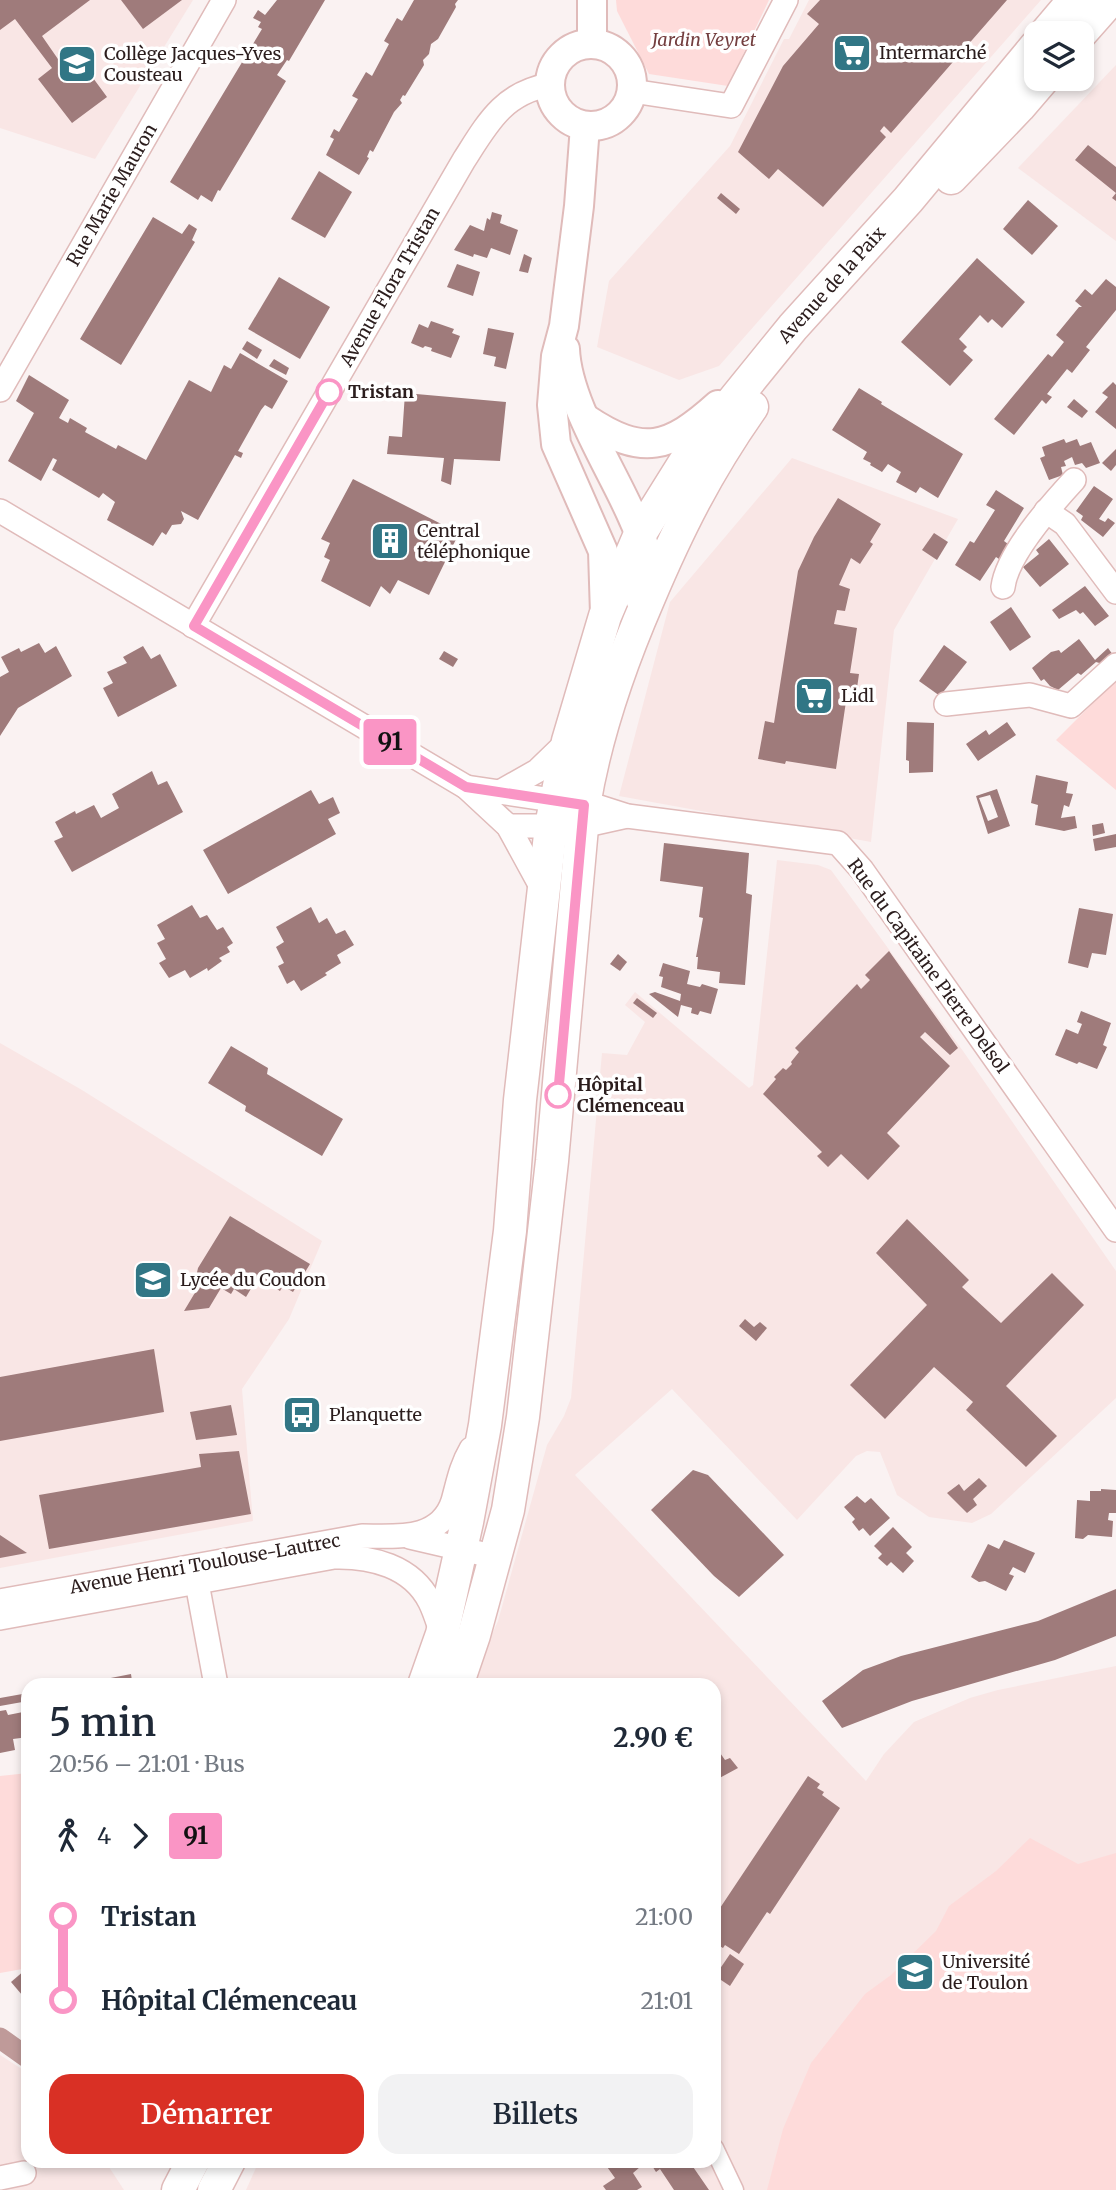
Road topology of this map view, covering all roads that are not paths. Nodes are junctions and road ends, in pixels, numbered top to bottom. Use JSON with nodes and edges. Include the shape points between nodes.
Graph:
{"nodes":[{"id":1,"x":224,"y":0,"type":"edge"},
{"id":2,"x":592,"y":0,"type":"edge"},
{"id":3,"x":786,"y":0,"type":"edge"},
{"id":4,"x":1074,"y":0,"type":"edge"},
{"id":5,"x":1110,"y":0,"type":"edge"},
{"id":6,"x":1056,"y":21,"type":"edge"},
{"id":7,"x":1092,"y":21,"type":"edge"},
{"id":8,"x":592,"y":43,"type":"junction"},
{"id":9,"x":1024,"y":60,"type":"edge"},
{"id":10,"x":549,"y":85,"type":"junction"},
{"id":11,"x":1032,"y":91,"type":"edge"},
{"id":12,"x":632,"y":92,"type":"junction"},
{"id":13,"x":585,"y":126,"type":"junction"},
{"id":14,"x":564,"y":326,"type":"junction"},
{"id":15,"x":762,"y":365,"type":"junction"},
{"id":16,"x":0,"y":390,"type":"edge"},
{"id":17,"x":586,"y":419,"type":"junction"},
{"id":18,"x":1074,"y":480,"type":"dead end"},
{"id":19,"x":0,"y":511,"type":"edge"},
{"id":20,"x":1046,"y":512,"type":"junction"},
{"id":21,"x":640,"y":534,"type":"junction"},
{"id":22,"x":1003,"y":587,"type":"dead end"},
{"id":23,"x":1116,"y":592,"type":"edge"},
{"id":24,"x":605,"y":616,"type":"junction"},
{"id":25,"x":194,"y":626,"type":"junction"},
{"id":26,"x":1116,"y":665,"type":"edge"},
{"id":27,"x":620,"y":666,"type":"junction"},
{"id":28,"x":946,"y":704,"type":"dead end"},
{"id":29,"x":568,"y":741,"type":"junction"},
{"id":30,"x":466,"y":787,"type":"junction"},
{"id":31,"x":498,"y":793,"type":"junction"},
{"id":32,"x":568,"y":815,"type":"junction"},
{"id":33,"x":508,"y":826,"type":"junction"},
{"id":34,"x":544,"y":891,"type":"junction"},
{"id":35,"x":1116,"y":1230,"type":"edge"},
{"id":36,"x":485,"y":1425,"type":"junction"},
{"id":37,"x":410,"y":1536,"type":"junction"},
{"id":38,"x":461,"y":1549,"type":"junction"},
{"id":39,"x":496,"y":1557,"type":"junction"},
{"id":40,"x":399,"y":1569,"type":"junction"},
{"id":41,"x":197,"y":1583,"type":"junction"},
{"id":42,"x":453,"y":1584,"type":"junction"},
{"id":43,"x":486,"y":1593,"type":"junction"},
{"id":44,"x":0,"y":1601,"type":"edge"},
{"id":45,"x":0,"y":1618,"type":"edge"},
{"id":46,"x":442,"y":1634,"type":"junction"},
{"id":47,"x":215,"y":1678,"type":"edge"},
{"id":48,"x":426,"y":1678,"type":"edge"},
{"id":49,"x":459,"y":1678,"type":"edge"},
{"id":50,"x":721,"y":2163,"type":"edge"},
{"id":51,"x":189,"y":2168,"type":"edge"},
{"id":52,"x":225,"y":2168,"type":"edge"},
{"id":53,"x":23,"y":2173,"type":"dead end"},
{"id":54,"x":0,"y":2178,"type":"edge"},
{"id":55,"x":178,"y":2190,"type":"edge"},
{"id":56,"x":214,"y":2190,"type":"edge"},
{"id":57,"x":734,"y":2190,"type":"edge"}],
"edges":[{"from":1,"to":16,"type":"street","name":"Rue Marie Mauron"},
{"from":2,"to":8,"type":"street"},
{"from":3,"to":12,"type":"street","via":[[731,106]]},
{"from":4,"to":6,"type":"main road"},
{"from":5,"to":7,"type":"main road"},
{"from":8,"to":10,"type":"street","via":[[567,51],[551,72]]},
{"from":8,"to":12,"type":"street","via":[[618,53],[627,64]]},
{"from":9,"to":15,"type":"main road","name":"Avenue de la Paix"},
{"from":10,"to":13,"type":"street","via":[[556,107],[574,123]]},
{"from":10,"to":25,"type":"street","name":"Avenue Flora Tristan","via":[[522,91],[483,131]]},
{"from":11,"to":27,"type":"main road","name":"Avenue de la Paix","via":[[779,369],[692,500]]},
{"from":12,"to":13,"type":"street","via":[[628,104],[610,122]]},
{"from":13,"to":14,"type":"street"},
{"from":14,"to":17,"type":"street","via":[[565,357]]},
{"from":14,"to":24,"type":"street","via":[[552,405],[556,444],[603,551]]},
{"from":15,"to":17,"type":"street","via":[[701,421],[666,440],[636,444]]},
{"from":15,"to":21,"type":"main road","name":"Avenue de la Paix","via":[[690,454]]},
{"from":17,"to":21,"type":"street"},
{"from":18,"to":20,"type":"street"},
{"from":19,"to":25,"type":"street"},
{"from":20,"to":22,"type":"street","via":[[1004,573]]},
{"from":20,"to":23,"type":"street","via":[[1065,524]]},
{"from":21,"to":24,"type":"main road","name":"Avenue de la Paix"},
{"from":21,"to":27,"type":"street","via":[[648,569]]},
{"from":24,"to":29,"type":"main road","name":"Avenue de la Paix"},
{"from":25,"to":30,"type":"street"},
{"from":26,"to":28,"type":"street","via":[[1071,706],[1030,695]]},
{"from":27,"to":32,"type":"main road","name":"Avenue de la Paix","via":[[594,754]]},
{"from":29,"to":31,"type":"street","via":[[537,771]]},
{"from":29,"to":32,"type":"main road","name":"Avenue de la Paix"},
{"from":30,"to":31,"type":"street"},
{"from":30,"to":33,"type":"street"},
{"from":31,"to":32,"type":"street"},
{"from":32,"to":33,"type":"street"},
{"from":32,"to":34,"type":"main road"},
{"from":32,"to":35,"type":"street","name":"Rue du Capitaine Pierre Delsol","via":[[627,816],[838,843],[862,870]]},
{"from":32,"to":39,"type":"main road","via":[[552,1161],[523,1417]]},
{"from":33,"to":34,"type":"street"},
{"from":34,"to":36,"type":"main road","via":[[510,1231]]},
{"from":36,"to":37,"type":"street","name":"Avenue Henri Toulouse-Lautrec","via":[[463,1462],[447,1513],[422,1534]]},
{"from":36,"to":38,"type":"main road"},
{"from":37,"to":38,"type":"street","name":"Avenue Henri Toulouse-Lautrec"},
{"from":37,"to":44,"type":"street","name":"Avenue Henri Toulouse-Lautrec","via":[[362,1536]]},
{"from":38,"to":39,"type":"street","name":"Avenue Henri Toulouse-Lautrec"},
{"from":38,"to":42,"type":"main road"},
{"from":39,"to":43,"type":"main road"},
{"from":40,"to":41,"type":"street","name":"Avenue Henri Toulouse-Lautrec","via":[[358,1556],[334,1557]]},
{"from":40,"to":42,"type":"street","name":"Avenue Henri Toulouse-Lautrec"},
{"from":40,"to":46,"type":"street","name":"Avenue Henri Toulouse-Lautrec","via":[[426,1595]]},
{"from":41,"to":45,"type":"street","name":"Avenue Henri Toulouse-Lautrec"},
{"from":41,"to":47,"type":"street"},
{"from":42,"to":43,"type":"street","name":"Avenue Henri Toulouse-Lautrec"},
{"from":42,"to":46,"type":"main road"},
{"from":43,"to":49,"type":"main road"},
{"from":46,"to":48,"type":"main road"},
{"from":50,"to":57,"type":"street"},
{"from":51,"to":55,"type":"main road"},
{"from":52,"to":56,"type":"main road"},
{"from":53,"to":54,"type":"street"}]}
